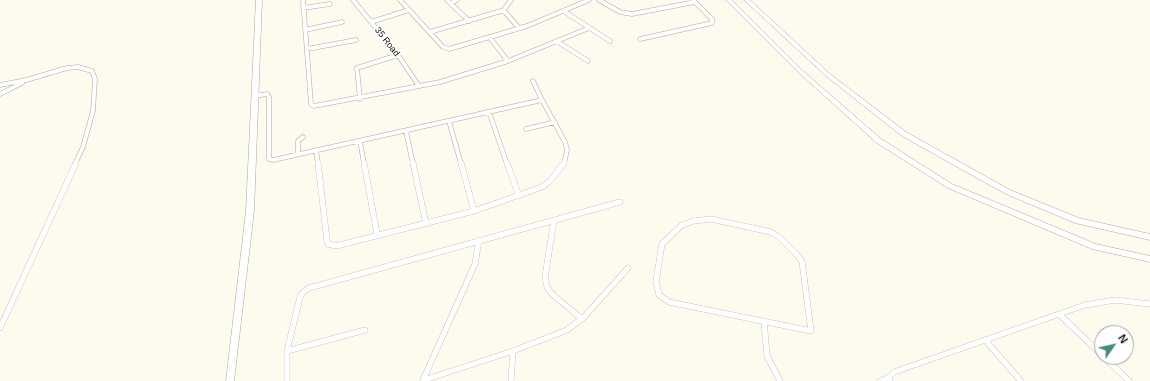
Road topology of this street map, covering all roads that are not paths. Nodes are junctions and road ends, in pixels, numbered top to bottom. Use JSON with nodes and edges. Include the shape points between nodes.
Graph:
{"nodes":[{"id":1,"x":259,"y":0,"type":"edge"},
{"id":2,"x":303,"y":0,"type":"edge"},
{"id":3,"x":353,"y":0,"type":"edge"},
{"id":4,"x":400,"y":0,"type":"edge"},
{"id":5,"x":447,"y":0,"type":"edge"},
{"id":6,"x":457,"y":0,"type":"edge"},
{"id":7,"x":510,"y":0,"type":"edge"},
{"id":8,"x":589,"y":0,"type":"edge"},
{"id":9,"x":599,"y":0,"type":"edge"},
{"id":10,"x":729,"y":0,"type":"edge"},
{"id":11,"x":747,"y":0,"type":"edge"},
{"id":12,"x":694,"y":1,"type":"edge"},
{"id":13,"x":451,"y":3,"type":"junction"},
{"id":14,"x":330,"y":4,"type":"dead end"},
{"id":15,"x":304,"y":8,"type":"junction"},
{"id":16,"x":409,"y":10,"type":"junction"},
{"id":17,"x":503,"y":11,"type":"junction"},
{"id":18,"x":565,"y":12,"type":"junction"},
{"id":19,"x":469,"y":21,"type":"junction"},
{"id":20,"x":342,"y":22,"type":"dead end"},
{"id":21,"x":371,"y":22,"type":"junction"},
{"id":22,"x":519,"y":28,"type":"junction"},
{"id":23,"x":589,"y":28,"type":"junction"},
{"id":24,"x":305,"y":30,"type":"junction"},
{"id":25,"x":430,"y":32,"type":"junction"},
{"id":26,"x":490,"y":38,"type":"junction"},
{"id":27,"x":640,"y":39,"type":"dead end"},
{"id":28,"x":356,"y":40,"type":"dead end"},
{"id":29,"x":610,"y":41,"type":"dead end"},
{"id":30,"x":558,"y":42,"type":"junction"},
{"id":31,"x":307,"y":49,"type":"junction"},
{"id":32,"x":398,"y":56,"type":"junction"},
{"id":33,"x":508,"y":60,"type":"junction"},
{"id":34,"x":588,"y":61,"type":"dead end"},
{"id":35,"x":26,"y":80,"type":"junction"},
{"id":36,"x":533,"y":81,"type":"dead end"},
{"id":37,"x":0,"y":85,"type":"edge"},
{"id":38,"x":419,"y":86,"type":"junction"},
{"id":39,"x":0,"y":94,"type":"edge"},
{"id":40,"x":255,"y":96,"type":"junction"},
{"id":41,"x":360,"y":99,"type":"junction"},
{"id":42,"x":542,"y":100,"type":"junction"},
{"id":43,"x":489,"y":112,"type":"junction"},
{"id":44,"x":449,"y":121,"type":"junction"},
{"id":45,"x":555,"y":122,"type":"junction"},
{"id":46,"x":526,"y":129,"type":"dead end"},
{"id":47,"x":406,"y":131,"type":"junction"},
{"id":48,"x":303,"y":137,"type":"dead end"},
{"id":49,"x":360,"y":141,"type":"junction"},
{"id":50,"x":316,"y":150,"type":"junction"},
{"id":51,"x":298,"y":154,"type":"junction"},
{"id":52,"x":519,"y":196,"type":"junction"},
{"id":53,"x":620,"y":202,"type":"dead end"},
{"id":54,"x":474,"y":210,"type":"junction"},
{"id":55,"x":554,"y":220,"type":"junction"},
{"id":56,"x":426,"y":224,"type":"junction"},
{"id":57,"x":377,"y":234,"type":"junction"},
{"id":58,"x":1150,"y":237,"type":"edge"},
{"id":59,"x":479,"y":240,"type":"junction"},
{"id":60,"x":1150,"y":259,"type":"edge"},
{"id":61,"x":628,"y":268,"type":"dead end"},
{"id":62,"x":1150,"y":304,"type":"edge"},
{"id":63,"x":1060,"y":315,"type":"junction"},
{"id":64,"x":582,"y":319,"type":"junction"},
{"id":65,"x":764,"y":321,"type":"junction"},
{"id":66,"x":0,"y":328,"type":"edge"},
{"id":67,"x":364,"y":330,"type":"dead end"},
{"id":68,"x":985,"y":340,"type":"junction"},
{"id":69,"x":1094,"y":347,"type":"edge"},
{"id":70,"x":287,"y":351,"type":"junction"},
{"id":71,"x":513,"y":351,"type":"junction"},
{"id":72,"x":1112,"y":365,"type":"edge"},
{"id":73,"x":423,"y":380,"type":"edge"},
{"id":74,"x":889,"y":380,"type":"edge"},
{"id":75,"x":230,"y":381,"type":"edge"},
{"id":76,"x":287,"y":381,"type":"edge"},
{"id":77,"x":511,"y":381,"type":"edge"},
{"id":78,"x":780,"y":381,"type":"edge"},
{"id":79,"x":880,"y":381,"type":"edge"},
{"id":80,"x":1021,"y":381,"type":"edge"},
{"id":81,"x":1129,"y":381,"type":"edge"}],
"edges":[{"from":1,"to":40,"type":"street"},
{"from":2,"to":15,"type":"street"},
{"from":3,"to":21,"type":"street","name":"35 Road"},
{"from":4,"to":16,"type":"street"},
{"from":5,"to":13,"type":"street"},
{"from":6,"to":13,"type":"street"},
{"from":7,"to":17,"type":"street"},
{"from":8,"to":18,"type":"street"},
{"from":9,"to":12,"type":"street","via":[[620,12],[632,14]]},
{"from":10,"to":60,"type":"street","via":[[801,72],[879,141],[950,186],[1095,247]]},
{"from":11,"to":58,"type":"street","via":[[828,75],[904,134],[1008,192],[1071,218]]},
{"from":12,"to":27,"type":"street","via":[[712,19],[712,23]]},
{"from":13,"to":19,"type":"street"},
{"from":14,"to":15,"type":"street"},
{"from":15,"to":24,"type":"street"},
{"from":16,"to":21,"type":"street"},
{"from":16,"to":25,"type":"street"},
{"from":17,"to":19,"type":"street"},
{"from":17,"to":22,"type":"street"},
{"from":18,"to":22,"type":"street"},
{"from":18,"to":23,"type":"street"},
{"from":19,"to":25,"type":"street"},
{"from":20,"to":24,"type":"street"},
{"from":21,"to":32,"type":"street","name":"35 Road"},
{"from":22,"to":26,"type":"street"},
{"from":23,"to":29,"type":"street"},
{"from":23,"to":30,"type":"street"},
{"from":24,"to":31,"type":"street"},
{"from":25,"to":26,"type":"street","via":[[443,47],[449,49]]},
{"from":26,"to":33,"type":"street"},
{"from":28,"to":31,"type":"street"},
{"from":30,"to":33,"type":"street"},
{"from":30,"to":34,"type":"street"},
{"from":31,"to":41,"type":"street","via":[[312,105]]},
{"from":32,"to":38,"type":"street","name":"35 Road"},
{"from":32,"to":41,"type":"street","via":[[357,68]]},
{"from":33,"to":38,"type":"street","via":[[440,82]]},
{"from":35,"to":37,"type":"street"},
{"from":35,"to":39,"type":"street"},
{"from":35,"to":66,"type":"street","via":[[67,68],[87,69],[92,71],[95,79],[95,94],[86,140]]},
{"from":36,"to":42,"type":"street"},
{"from":38,"to":41,"type":"street"},
{"from":40,"to":51,"type":"street","via":[[267,94],[269,98],[269,158],[273,160]]},
{"from":40,"to":75,"type":"street","via":[[250,211]]},
{"from":42,"to":43,"type":"street"},
{"from":42,"to":45,"type":"street"},
{"from":43,"to":44,"type":"street"},
{"from":43,"to":52,"type":"street"},
{"from":44,"to":47,"type":"street"},
{"from":44,"to":54,"type":"street"},
{"from":45,"to":46,"type":"street"},
{"from":45,"to":52,"type":"street","via":[[567,150],[564,165],[542,187]]},
{"from":47,"to":49,"type":"street"},
{"from":47,"to":56,"type":"street"},
{"from":48,"to":51,"type":"street","via":[[298,141]]},
{"from":49,"to":50,"type":"street"},
{"from":49,"to":57,"type":"street"},
{"from":50,"to":51,"type":"street"},
{"from":50,"to":57,"type":"street","via":[[328,244],[336,246]]},
{"from":52,"to":54,"type":"street"},
{"from":53,"to":55,"type":"street"},
{"from":54,"to":56,"type":"street"},
{"from":55,"to":59,"type":"street"},
{"from":55,"to":64,"type":"street","via":[[545,277],[547,287]]},
{"from":56,"to":57,"type":"street"},
{"from":59,"to":70,"type":"street","via":[[302,292]]},
{"from":59,"to":73,"type":"street","via":[[475,264]]},
{"from":61,"to":64,"type":"street"},
{"from":62,"to":63,"type":"street","via":[[1116,300],[1085,305]]},
{"from":63,"to":68,"type":"street"},
{"from":63,"to":69,"type":"street"},
{"from":64,"to":71,"type":"street","via":[[566,330]]},
{"from":65,"to":65,"type":"street","via":[[811,331],[802,261],[779,237],[759,228],[711,219],[682,225],[662,244],[657,290],[664,299]]},
{"from":65,"to":78,"type":"street","via":[[767,356]]},
{"from":67,"to":70,"type":"street"},
{"from":68,"to":74,"type":"street","via":[[894,372]]},
{"from":68,"to":80,"type":"street"},
{"from":70,"to":76,"type":"street"},
{"from":71,"to":73,"type":"street"},
{"from":71,"to":77,"type":"street"},
{"from":72,"to":81,"type":"street"},
{"from":74,"to":79,"type":"street"}]}
